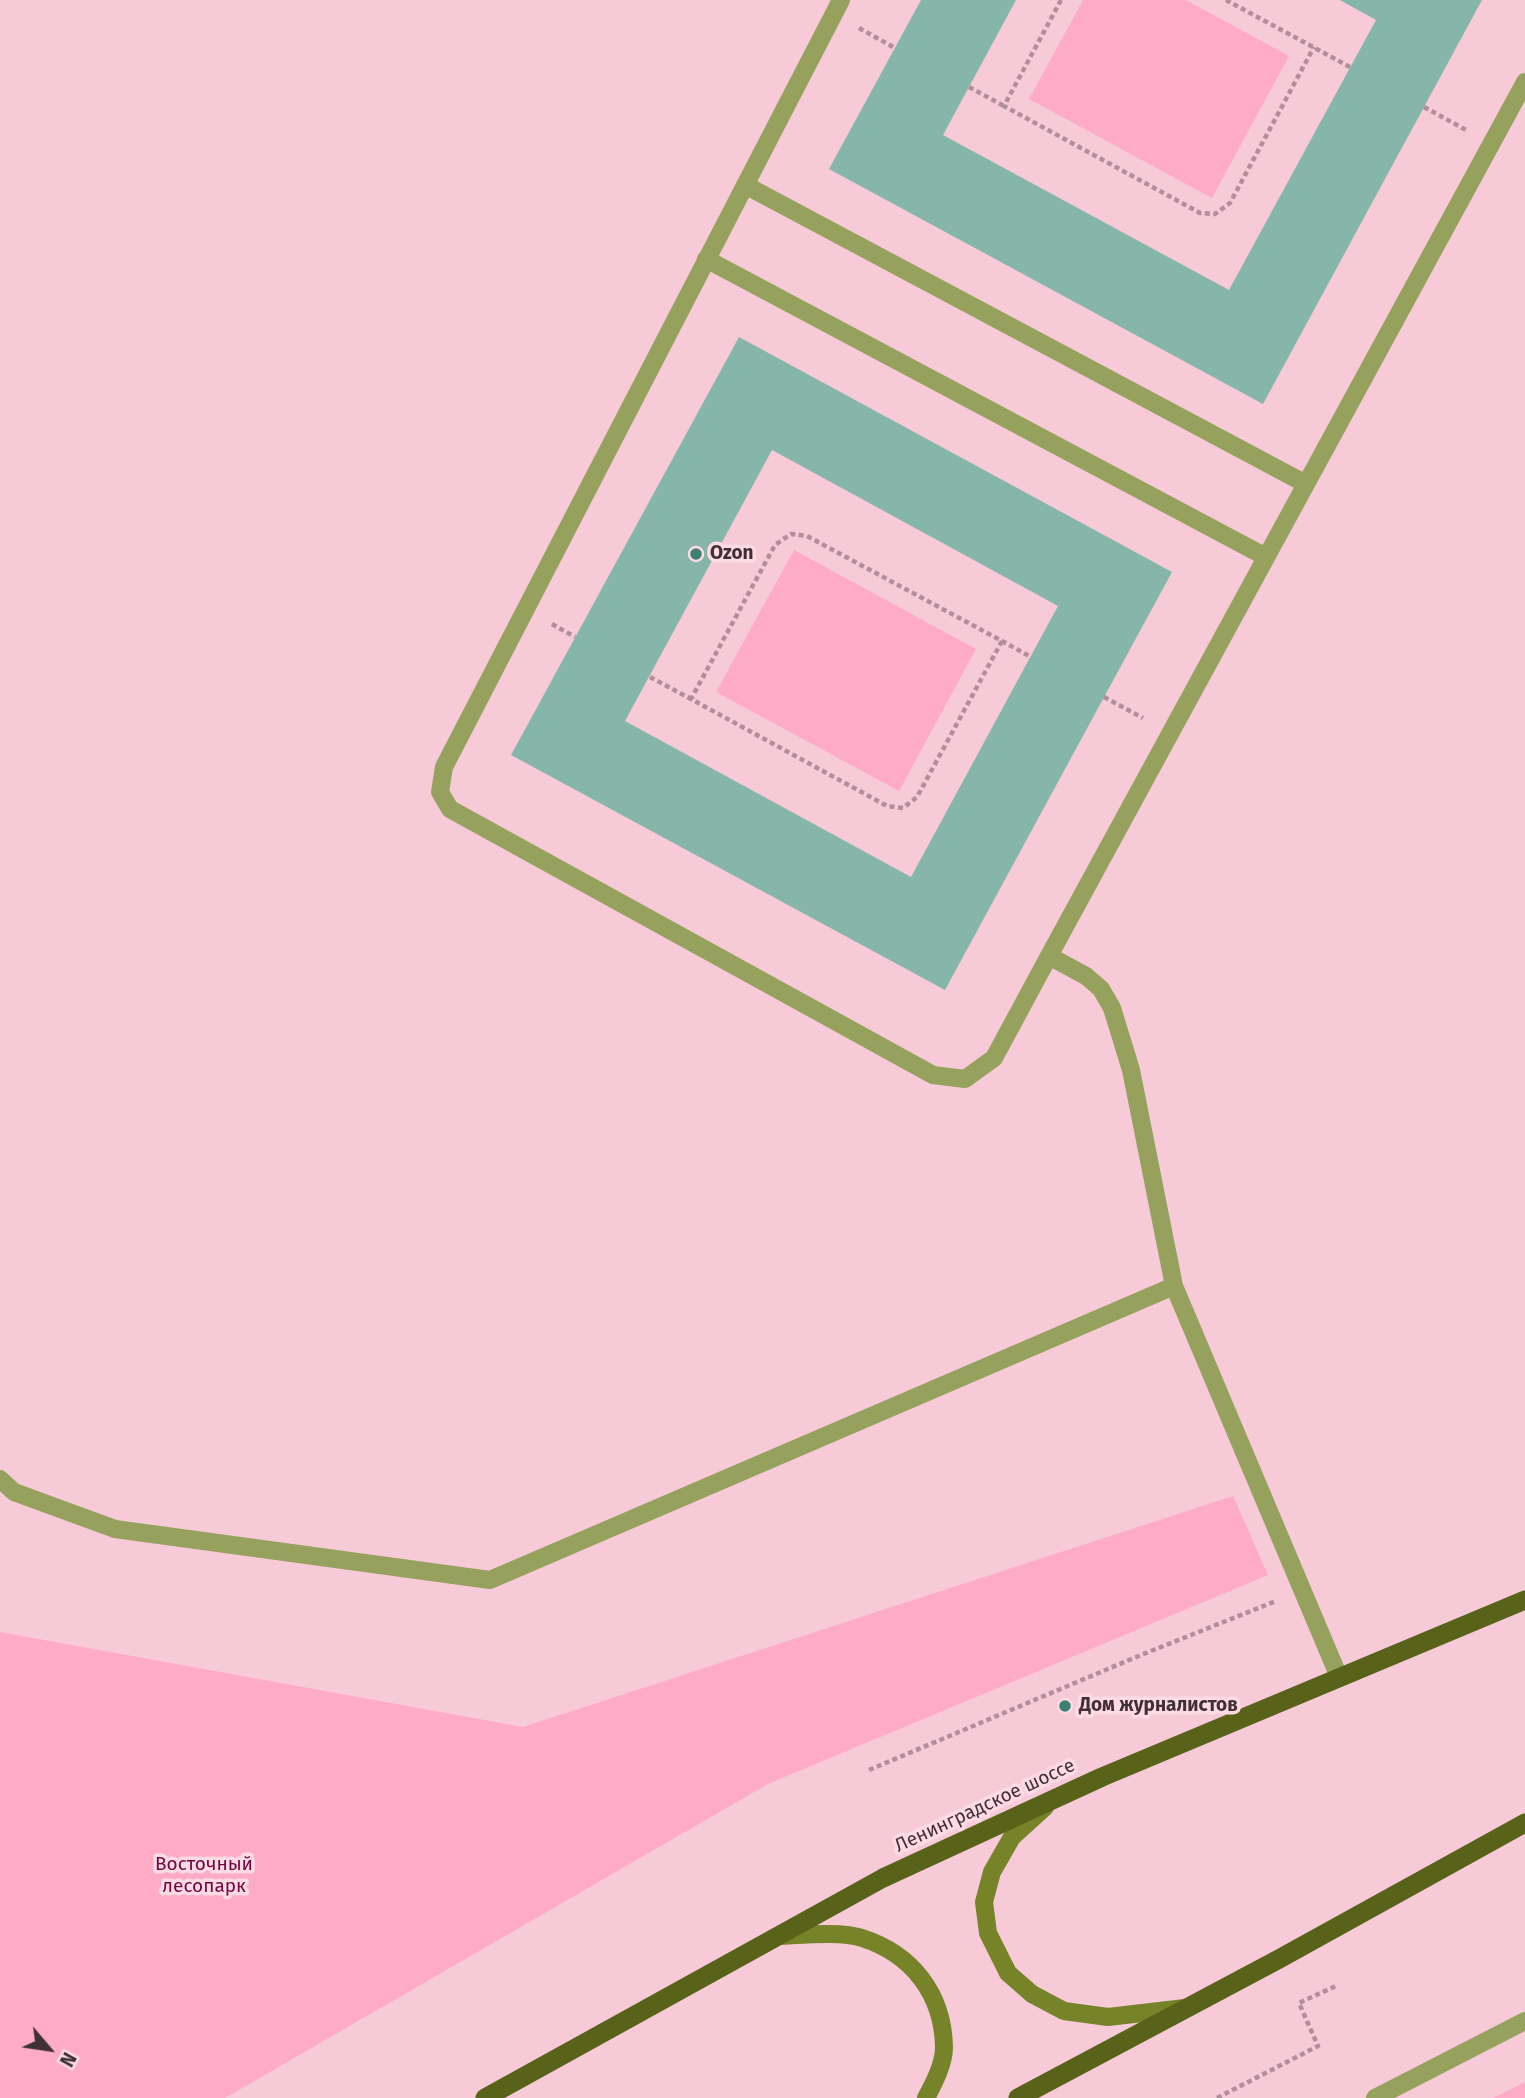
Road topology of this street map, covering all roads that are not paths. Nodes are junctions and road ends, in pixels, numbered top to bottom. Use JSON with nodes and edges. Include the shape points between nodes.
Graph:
{"nodes":[{"id":1,"x":837,"y":7,"type":"edge"},
{"id":2,"x":1525,"y":82,"type":"edge"},
{"id":3,"x":745,"y":185,"type":"junction"},
{"id":4,"x":706,"y":259,"type":"junction"},
{"id":5,"x":1306,"y":484,"type":"junction"},
{"id":6,"x":1266,"y":557,"type":"junction"},
{"id":7,"x":1049,"y":956,"type":"junction"},
{"id":8,"x":1174,"y":1286,"type":"junction"},
{"id":9,"x":0,"y":1479,"type":"edge"},
{"id":10,"x":1525,"y":1600,"type":"edge"},
{"id":11,"x":1339,"y":1677,"type":"junction"},
{"id":12,"x":1055,"y":1798,"type":"junction"},
{"id":13,"x":1525,"y":1823,"type":"edge"},
{"id":14,"x":780,"y":1936,"type":"junction"},
{"id":15,"x":1189,"y":2007,"type":"junction"},
{"id":16,"x":1525,"y":2021,"type":"edge"},
{"id":17,"x":485,"y":2098,"type":"edge"},
{"id":18,"x":926,"y":2098,"type":"edge"},
{"id":19,"x":1018,"y":2098,"type":"edge"},
{"id":20,"x":1375,"y":2098,"type":"edge"}],
"edges":[{"from":1,"to":3,"type":"street"},
{"from":2,"to":5,"type":"street"},
{"from":3,"to":4,"type":"street"},
{"from":3,"to":5,"type":"street"},
{"from":4,"to":6,"type":"street"},
{"from":4,"to":7,"type":"street","via":[[444,767],[440,792],[450,809],[933,1075],[965,1079],[994,1058]]},
{"from":5,"to":6,"type":"street"},
{"from":6,"to":7,"type":"street"},
{"from":7,"to":8,"type":"street","via":[[1086,976],[1112,1008],[1131,1070]]},
{"from":8,"to":9,"type":"street","via":[[490,1580],[115,1529],[14,1492]]},
{"from":8,"to":11,"type":"street"},
{"from":10,"to":11,"type":"highway","name":"Ленинградское шоссе"},
{"from":11,"to":12,"type":"highway","name":"Ленинградское шоссе"},
{"from":12,"to":14,"type":"highway","name":"Ленинградское шоссе","via":[[883,1878]]},
{"from":12,"to":15,"type":"main road","via":[[1012,1837],[989,1882],[984,1902],[988,1933],[1007,1973],[1032,1994],[1064,2011],[1108,2017]]},
{"from":13,"to":15,"type":"highway"},
{"from":14,"to":17,"type":"highway","name":"Ленинградское шоссе"},
{"from":14,"to":18,"type":"main road","via":[[859,1936],[895,1952],[925,1982],[939,2011],[944,2049]]},
{"from":15,"to":19,"type":"highway"},
{"from":16,"to":20,"type":"street"}]}
